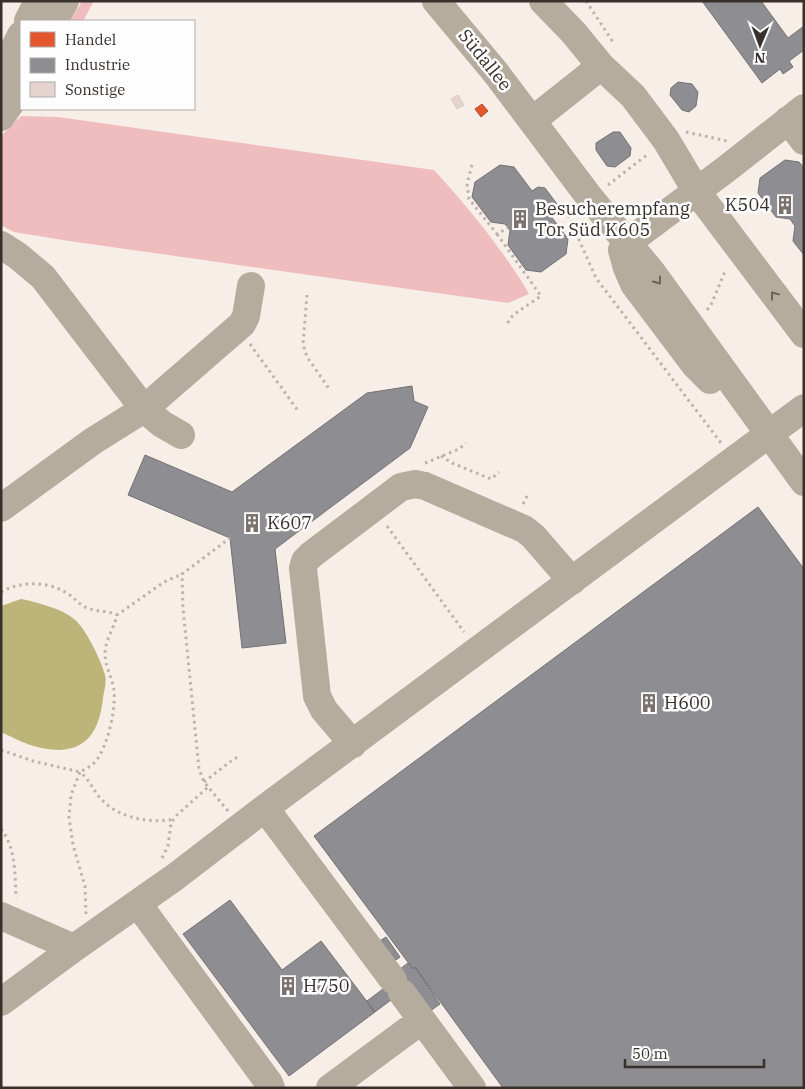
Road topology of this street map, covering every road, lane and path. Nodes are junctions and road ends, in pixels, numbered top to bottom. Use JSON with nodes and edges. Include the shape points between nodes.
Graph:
{"nodes":[{"id":1,"x":38,"y":1,"type":"edge"},
{"id":2,"x":65,"y":1,"type":"edge"},
{"id":3,"x":436,"y":1,"type":"edge"},
{"id":4,"x":543,"y":1,"type":"edge"},
{"id":5,"x":552,"y":1,"type":"edge"},
{"id":6,"x":28,"y":20,"type":"edge"},
{"id":7,"x":55,"y":20,"type":"edge"},
{"id":8,"x":573,"y":32,"type":"junction"},
{"id":9,"x":20,"y":37,"type":"edge"},
{"id":10,"x":601,"y":66,"type":"junction"},
{"id":11,"x":1,"y":75,"type":"edge"},
{"id":12,"x":20,"y":82,"type":"edge"},
{"id":13,"x":1,"y":118,"type":"edge"},
{"id":14,"x":532,"y":120,"type":"junction"},
{"id":15,"x":798,"y":123,"type":"edge"},
{"id":16,"x":472,"y":165,"type":"dead end"},
{"id":17,"x":697,"y":192,"type":"junction"},
{"id":18,"x":508,"y":228,"type":"dead end"},
{"id":19,"x":497,"y":234,"type":"junction"},
{"id":20,"x":1,"y":245,"type":"edge"},
{"id":21,"x":625,"y":247,"type":"junction"},
{"id":22,"x":742,"y":252,"type":"junction"},
{"id":23,"x":251,"y":286,"type":"dead end"},
{"id":24,"x":307,"y":295,"type":"dead end"},
{"id":25,"x":507,"y":324,"type":"dead end"},
{"id":26,"x":689,"y":324,"type":"junction"},
{"id":27,"x":236,"y":329,"type":"junction"},
{"id":28,"x":804,"y":334,"type":"edge"},
{"id":29,"x":722,"y":383,"type":"junction"},
{"id":30,"x":330,"y":390,"type":"dead end"},
{"id":31,"x":804,"y":408,"type":"edge"},
{"id":32,"x":144,"y":409,"type":"junction"},
{"id":33,"x":299,"y":412,"type":"dead end"},
{"id":34,"x":768,"y":434,"type":"junction"},
{"id":35,"x":181,"y":435,"type":"dead end"},
{"id":36,"x":440,"y":456,"type":"dead end"},
{"id":37,"x":500,"y":472,"type":"dead end"},
{"id":38,"x":804,"y":482,"type":"edge"},
{"id":39,"x":1,"y":508,"type":"edge"},
{"id":40,"x":374,"y":508,"type":"junction"},
{"id":41,"x":230,"y":538,"type":"dead end"},
{"id":42,"x":182,"y":574,"type":"junction"},
{"id":43,"x":572,"y":581,"type":"junction"},
{"id":44,"x":1,"y":592,"type":"edge"},
{"id":45,"x":117,"y":615,"type":"junction"},
{"id":46,"x":478,"y":650,"type":"junction"},
{"id":47,"x":353,"y":744,"type":"junction"},
{"id":48,"x":1,"y":750,"type":"edge"},
{"id":49,"x":240,"y":758,"type":"dead end"},
{"id":50,"x":80,"y":772,"type":"junction"},
{"id":51,"x":204,"y":782,"type":"junction"},
{"id":52,"x":208,"y":786,"type":"junction"},
{"id":53,"x":264,"y":808,"type":"junction"},
{"id":54,"x":174,"y":819,"type":"junction"},
{"id":55,"x":240,"y":827,"type":"junction"},
{"id":56,"x":1,"y":829,"type":"edge"},
{"id":57,"x":176,"y":877,"type":"junction"},
{"id":58,"x":138,"y":904,"type":"junction"},
{"id":59,"x":10,"y":920,"type":"edge"},
{"id":60,"x":81,"y":944,"type":"junction"},
{"id":61,"x":1,"y":1002,"type":"edge"},
{"id":62,"x":422,"y":1020,"type":"junction"},
{"id":63,"x":271,"y":1088,"type":"edge"},
{"id":64,"x":330,"y":1088,"type":"edge"},
{"id":65,"x":472,"y":1088,"type":"edge"}],
"edges":[{"from":1,"to":6,"type":"street"},
{"from":2,"to":7,"type":"street"},
{"from":3,"to":14,"type":"street","name":"Südallee"},
{"from":4,"to":8,"type":"street"},
{"from":5,"to":8,"type":"street"},
{"from":8,"to":10,"type":"street"},
{"from":9,"to":11,"type":"street"},
{"from":10,"to":14,"type":"street"},
{"from":10,"to":17,"type":"street","via":[[627,100],[666,140]]},
{"from":12,"to":13,"type":"street"},
{"from":14,"to":21,"type":"street","name":"Südallee"},
{"from":15,"to":17,"type":"street"},
{"from":16,"to":19,"type":"path","via":[[467,184],[469,199]]},
{"from":17,"to":21,"type":"street"},
{"from":17,"to":22,"type":"street"},
{"from":18,"to":19,"type":"path"},
{"from":19,"to":25,"type":"path","via":[[541,296],[513,315]]},
{"from":20,"to":32,"type":"street","via":[[43,277]]},
{"from":21,"to":26,"type":"street","name":"Südallee","one_way":true,"via":[[651,271]]},
{"from":21,"to":29,"type":"street","via":[[617,267],[621,291],[680,369]]},
{"from":22,"to":26,"type":"path","via":[[721,277],[711,305]]},
{"from":28,"to":22,"type":"street","one_way":true},
{"from":23,"to":27,"type":"street","via":[[246,316]]},
{"from":24,"to":30,"type":"path","via":[[303,344],[307,357]]},
{"from":26,"to":29,"type":"street","name":"Südallee"},
{"from":27,"to":32,"type":"street"},
{"from":27,"to":33,"type":"path","via":[[256,351]]},
{"from":29,"to":34,"type":"street","name":"Südallee"},
{"from":31,"to":34,"type":"street"},
{"from":32,"to":35,"type":"street"},
{"from":32,"to":39,"type":"street","via":[[93,441]]},
{"from":34,"to":38,"type":"street","name":"Südallee"},
{"from":34,"to":43,"type":"street"},
{"from":36,"to":37,"type":"path","via":[[491,479]]},
{"from":40,"to":43,"type":"street","via":[[401,487],[425,486],[524,529]]},
{"from":40,"to":46,"type":"path"},
{"from":40,"to":47,"type":"street","via":[[311,555],[303,568],[317,696],[324,710]]},
{"from":41,"to":42,"type":"path"},
{"from":42,"to":45,"type":"path","via":[[164,582]]},
{"from":42,"to":51,"type":"path","via":[[198,768]]},
{"from":43,"to":46,"type":"street"},
{"from":44,"to":45,"type":"path","via":[[20,584],[54,587],[87,608]]},
{"from":45,"to":50,"type":"path","via":[[105,654],[114,692],[111,720],[97,759]]},
{"from":46,"to":47,"type":"street"},
{"from":47,"to":53,"type":"street"},
{"from":48,"to":50,"type":"path"},
{"from":49,"to":51,"type":"path","via":[[234,758]]},
{"from":50,"to":54,"type":"path","via":[[111,807],[135,818]]},
{"from":50,"to":60,"type":"path","via":[[68,817],[84,886]]},
{"from":51,"to":52,"type":"path"},
{"from":52,"to":54,"type":"path"},
{"from":52,"to":55,"type":"path"},
{"from":53,"to":55,"type":"street"},
{"from":53,"to":62,"type":"street"},
{"from":54,"to":57,"type":"path","via":[[162,857]]},
{"from":55,"to":57,"type":"street"},
{"from":56,"to":59,"type":"path","via":[[13,854]]},
{"from":57,"to":58,"type":"street"},
{"from":58,"to":60,"type":"street"},
{"from":58,"to":63,"type":"street"},
{"from":59,"to":60,"type":"street"},
{"from":60,"to":61,"type":"street"},
{"from":62,"to":64,"type":"street"},
{"from":62,"to":65,"type":"street"}]}
